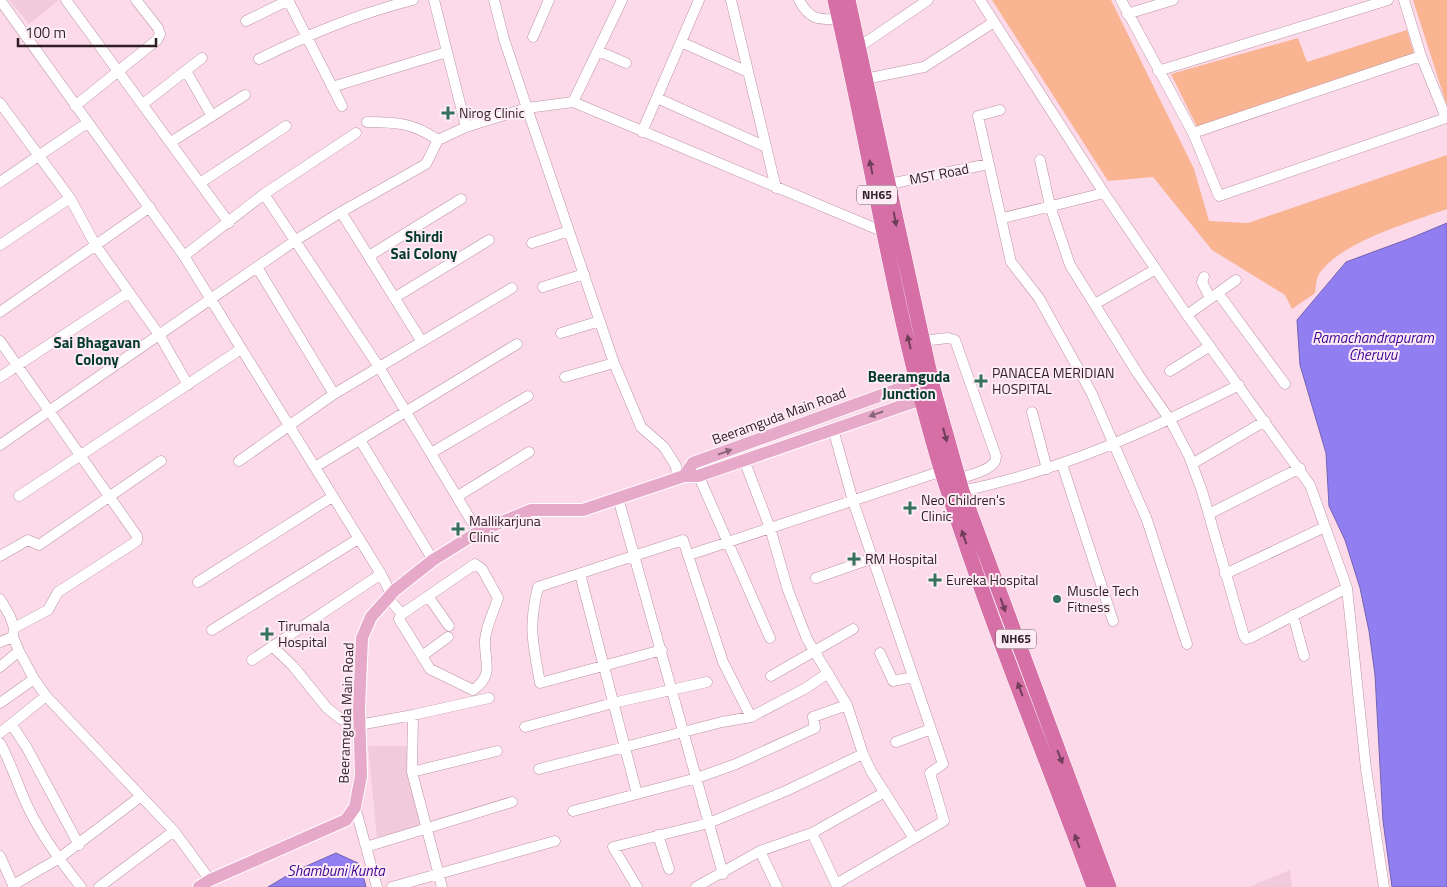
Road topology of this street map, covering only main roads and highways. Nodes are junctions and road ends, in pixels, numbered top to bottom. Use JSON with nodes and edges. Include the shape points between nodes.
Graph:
{"nodes":[{"id":1,"x":835,"y":0,"type":"edge"},
{"id":2,"x":848,"y":0,"type":"edge"},
{"id":3,"x":864,"y":104,"type":"junction"},
{"id":4,"x":869,"y":126,"type":"junction"},
{"id":5,"x":918,"y":382,"type":"junction"},
{"id":6,"x":922,"y":399,"type":"junction"},
{"id":7,"x":680,"y":477,"type":"junction"},
{"id":8,"x":1007,"y":634,"type":"junction"},
{"id":9,"x":205,"y":884,"type":"edge"},
{"id":10,"x":1094,"y":887,"type":"edge"},
{"id":11,"x":1109,"y":887,"type":"edge"}],
"edges":[{"from":1,"to":3,"type":"highway","number":"NH65"},
{"from":2,"to":3,"type":"highway","number":"NH65","via":[[865,79]]},
{"from":3,"to":4,"type":"highway","number":"NH65"},
{"from":5,"to":4,"type":"highway","number":"NH65","one_way":true,"via":[[884,232]]},
{"from":4,"to":8,"type":"highway","number":"NH65","one_way":true,"via":[[889,184],[922,341],[960,485]]},
{"from":5,"to":6,"type":"highway","number":"NH65"},
{"from":7,"to":5,"type":"main road","name":"Beeramguda Main Road","one_way":true,"via":[[693,463]]},
{"from":6,"to":7,"type":"main road","name":"Beeramguda Main Road","one_way":true,"via":[[698,476]]},
{"from":8,"to":6,"type":"highway","number":"NH65","one_way":true,"via":[[942,471]]},
{"from":7,"to":9,"type":"main road","name":"Beeramguda Main Road","via":[[583,510],[531,510],[478,532],[433,560],[389,596],[371,617],[362,638],[361,776],[355,807],[346,820]]},
{"from":10,"to":8,"type":"highway","number":"NH65","one_way":true},
{"from":8,"to":11,"type":"highway","number":"NH65","one_way":true}]}
